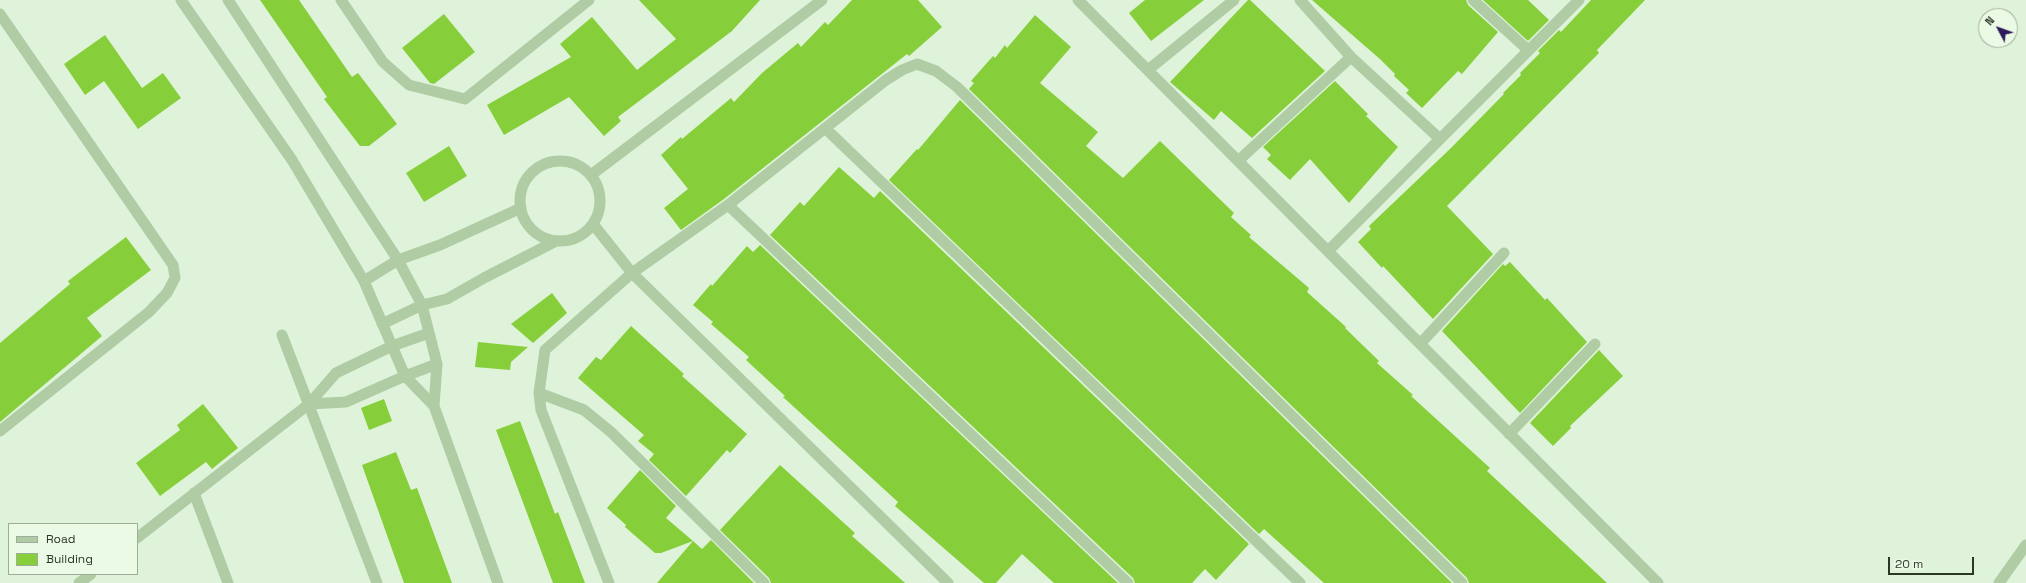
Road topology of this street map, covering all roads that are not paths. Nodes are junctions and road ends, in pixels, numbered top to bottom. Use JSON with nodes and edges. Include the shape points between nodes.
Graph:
{"nodes":[{"id":1,"x":181,"y":0,"type":"edge"},
{"id":2,"x":228,"y":0,"type":"edge"},
{"id":3,"x":341,"y":0,"type":"edge"},
{"id":4,"x":589,"y":0,"type":"edge"},
{"id":5,"x":822,"y":0,"type":"edge"},
{"id":6,"x":1078,"y":0,"type":"edge"},
{"id":7,"x":1234,"y":0,"type":"edge"},
{"id":8,"x":1300,"y":0,"type":"edge"},
{"id":9,"x":1473,"y":0,"type":"edge"},
{"id":10,"x":1579,"y":0,"type":"edge"},
{"id":11,"x":0,"y":14,"type":"edge"},
{"id":12,"x":1528,"y":50,"type":"junction"},
{"id":13,"x":1351,"y":57,"type":"junction"},
{"id":14,"x":1148,"y":70,"type":"junction"},
{"id":15,"x":826,"y":129,"type":"junction"},
{"id":16,"x":1440,"y":139,"type":"junction"},
{"id":17,"x":1238,"y":161,"type":"junction"},
{"id":18,"x":591,"y":175,"type":"junction"},
{"id":19,"x":728,"y":205,"type":"junction"},
{"id":20,"x":521,"y":208,"type":"junction"},
{"id":21,"x":593,"y":224,"type":"junction"},
{"id":22,"x":556,"y":241,"type":"junction"},
{"id":23,"x":1328,"y":251,"type":"junction"},
{"id":24,"x":1504,"y":253,"type":"dead end"},
{"id":25,"x":398,"y":260,"type":"junction"},
{"id":26,"x":632,"y":273,"type":"junction"},
{"id":27,"x":364,"y":281,"type":"junction"},
{"id":28,"x":422,"y":305,"type":"junction"},
{"id":29,"x":382,"y":324,"type":"junction"},
{"id":30,"x":429,"y":333,"type":"junction"},
{"id":31,"x":282,"y":335,"type":"dead end"},
{"id":32,"x":1420,"y":344,"type":"junction"},
{"id":33,"x":1595,"y":344,"type":"dead end"},
{"id":34,"x":392,"y":346,"type":"junction"},
{"id":35,"x":437,"y":364,"type":"junction"},
{"id":36,"x":405,"y":376,"type":"junction"},
{"id":37,"x":539,"y":393,"type":"junction"},
{"id":38,"x":308,"y":404,"type":"junction"},
{"id":39,"x":434,"y":406,"type":"junction"},
{"id":40,"x":0,"y":431,"type":"edge"},
{"id":41,"x":1509,"y":434,"type":"junction"},
{"id":42,"x":194,"y":493,"type":"junction"},
{"id":43,"x":138,"y":537,"type":"edge"},
{"id":44,"x":2026,"y":545,"type":"edge"},
{"id":45,"x":228,"y":583,"type":"edge"},
{"id":46,"x":377,"y":583,"type":"edge"},
{"id":47,"x":498,"y":583,"type":"edge"},
{"id":48,"x":609,"y":583,"type":"edge"},
{"id":49,"x":764,"y":583,"type":"edge"},
{"id":50,"x":948,"y":583,"type":"edge"},
{"id":51,"x":1128,"y":583,"type":"edge"},
{"id":52,"x":1300,"y":583,"type":"edge"},
{"id":53,"x":1462,"y":583,"type":"edge"},
{"id":54,"x":1658,"y":583,"type":"edge"},
{"id":55,"x":1999,"y":583,"type":"edge"}],
"edges":[{"from":1,"to":27,"type":"street","via":[[292,160]]},
{"from":2,"to":25,"type":"street"},
{"from":3,"to":4,"type":"street","via":[[383,62],[409,85],[465,98]]},
{"from":5,"to":18,"type":"street"},
{"from":6,"to":14,"type":"street"},
{"from":7,"to":14,"type":"street"},
{"from":8,"to":13,"type":"street"},
{"from":9,"to":12,"type":"street"},
{"from":10,"to":12,"type":"street"},
{"from":11,"to":40,"type":"street","via":[[173,265],[175,278],[167,293],[149,312]]},
{"from":12,"to":16,"type":"street"},
{"from":13,"to":16,"type":"street"},
{"from":13,"to":17,"type":"street"},
{"from":14,"to":17,"type":"street"},
{"from":15,"to":19,"type":"street"},
{"from":15,"to":52,"type":"street"},
{"from":15,"to":53,"type":"street","via":[[902,70],[917,64],[936,71],[957,87]]},
{"from":16,"to":23,"type":"street"},
{"from":17,"to":23,"type":"street"},
{"from":18,"to":20,"type":"street","via":[[569,162],[556,161],[543,165],[525,183]]},
{"from":18,"to":21,"type":"street","via":[[598,187],[600,200],[599,212]]},
{"from":19,"to":26,"type":"street"},
{"from":19,"to":51,"type":"street"},
{"from":20,"to":22,"type":"street","via":[[532,230],[542,237]]},
{"from":20,"to":25,"type":"street","via":[[440,245]]},
{"from":21,"to":22,"type":"street","via":[[583,234],[570,240]]},
{"from":21,"to":26,"type":"street"},
{"from":22,"to":28,"type":"street","via":[[447,299]]},
{"from":23,"to":32,"type":"street"},
{"from":24,"to":32,"type":"street"},
{"from":25,"to":27,"type":"street"},
{"from":25,"to":28,"type":"street"},
{"from":26,"to":37,"type":"street","via":[[545,350]]},
{"from":26,"to":50,"type":"street"},
{"from":27,"to":29,"type":"street"},
{"from":28,"to":29,"type":"street"},
{"from":28,"to":30,"type":"street"},
{"from":29,"to":34,"type":"street"},
{"from":30,"to":34,"type":"street"},
{"from":30,"to":35,"type":"street"},
{"from":31,"to":38,"type":"street"},
{"from":32,"to":41,"type":"street"},
{"from":33,"to":41,"type":"street"},
{"from":34,"to":36,"type":"street"},
{"from":34,"to":38,"type":"street","via":[[336,373]]},
{"from":35,"to":36,"type":"street"},
{"from":35,"to":39,"type":"street"},
{"from":36,"to":38,"type":"street","via":[[346,402]]},
{"from":36,"to":39,"type":"street"},
{"from":37,"to":48,"type":"street","via":[[541,410]]},
{"from":37,"to":49,"type":"street","via":[[584,410],[611,432]]},
{"from":38,"to":42,"type":"street"},
{"from":38,"to":46,"type":"street"},
{"from":39,"to":47,"type":"street"},
{"from":41,"to":54,"type":"street"},
{"from":42,"to":43,"type":"street"},
{"from":42,"to":45,"type":"street"},
{"from":44,"to":55,"type":"street"}]}
